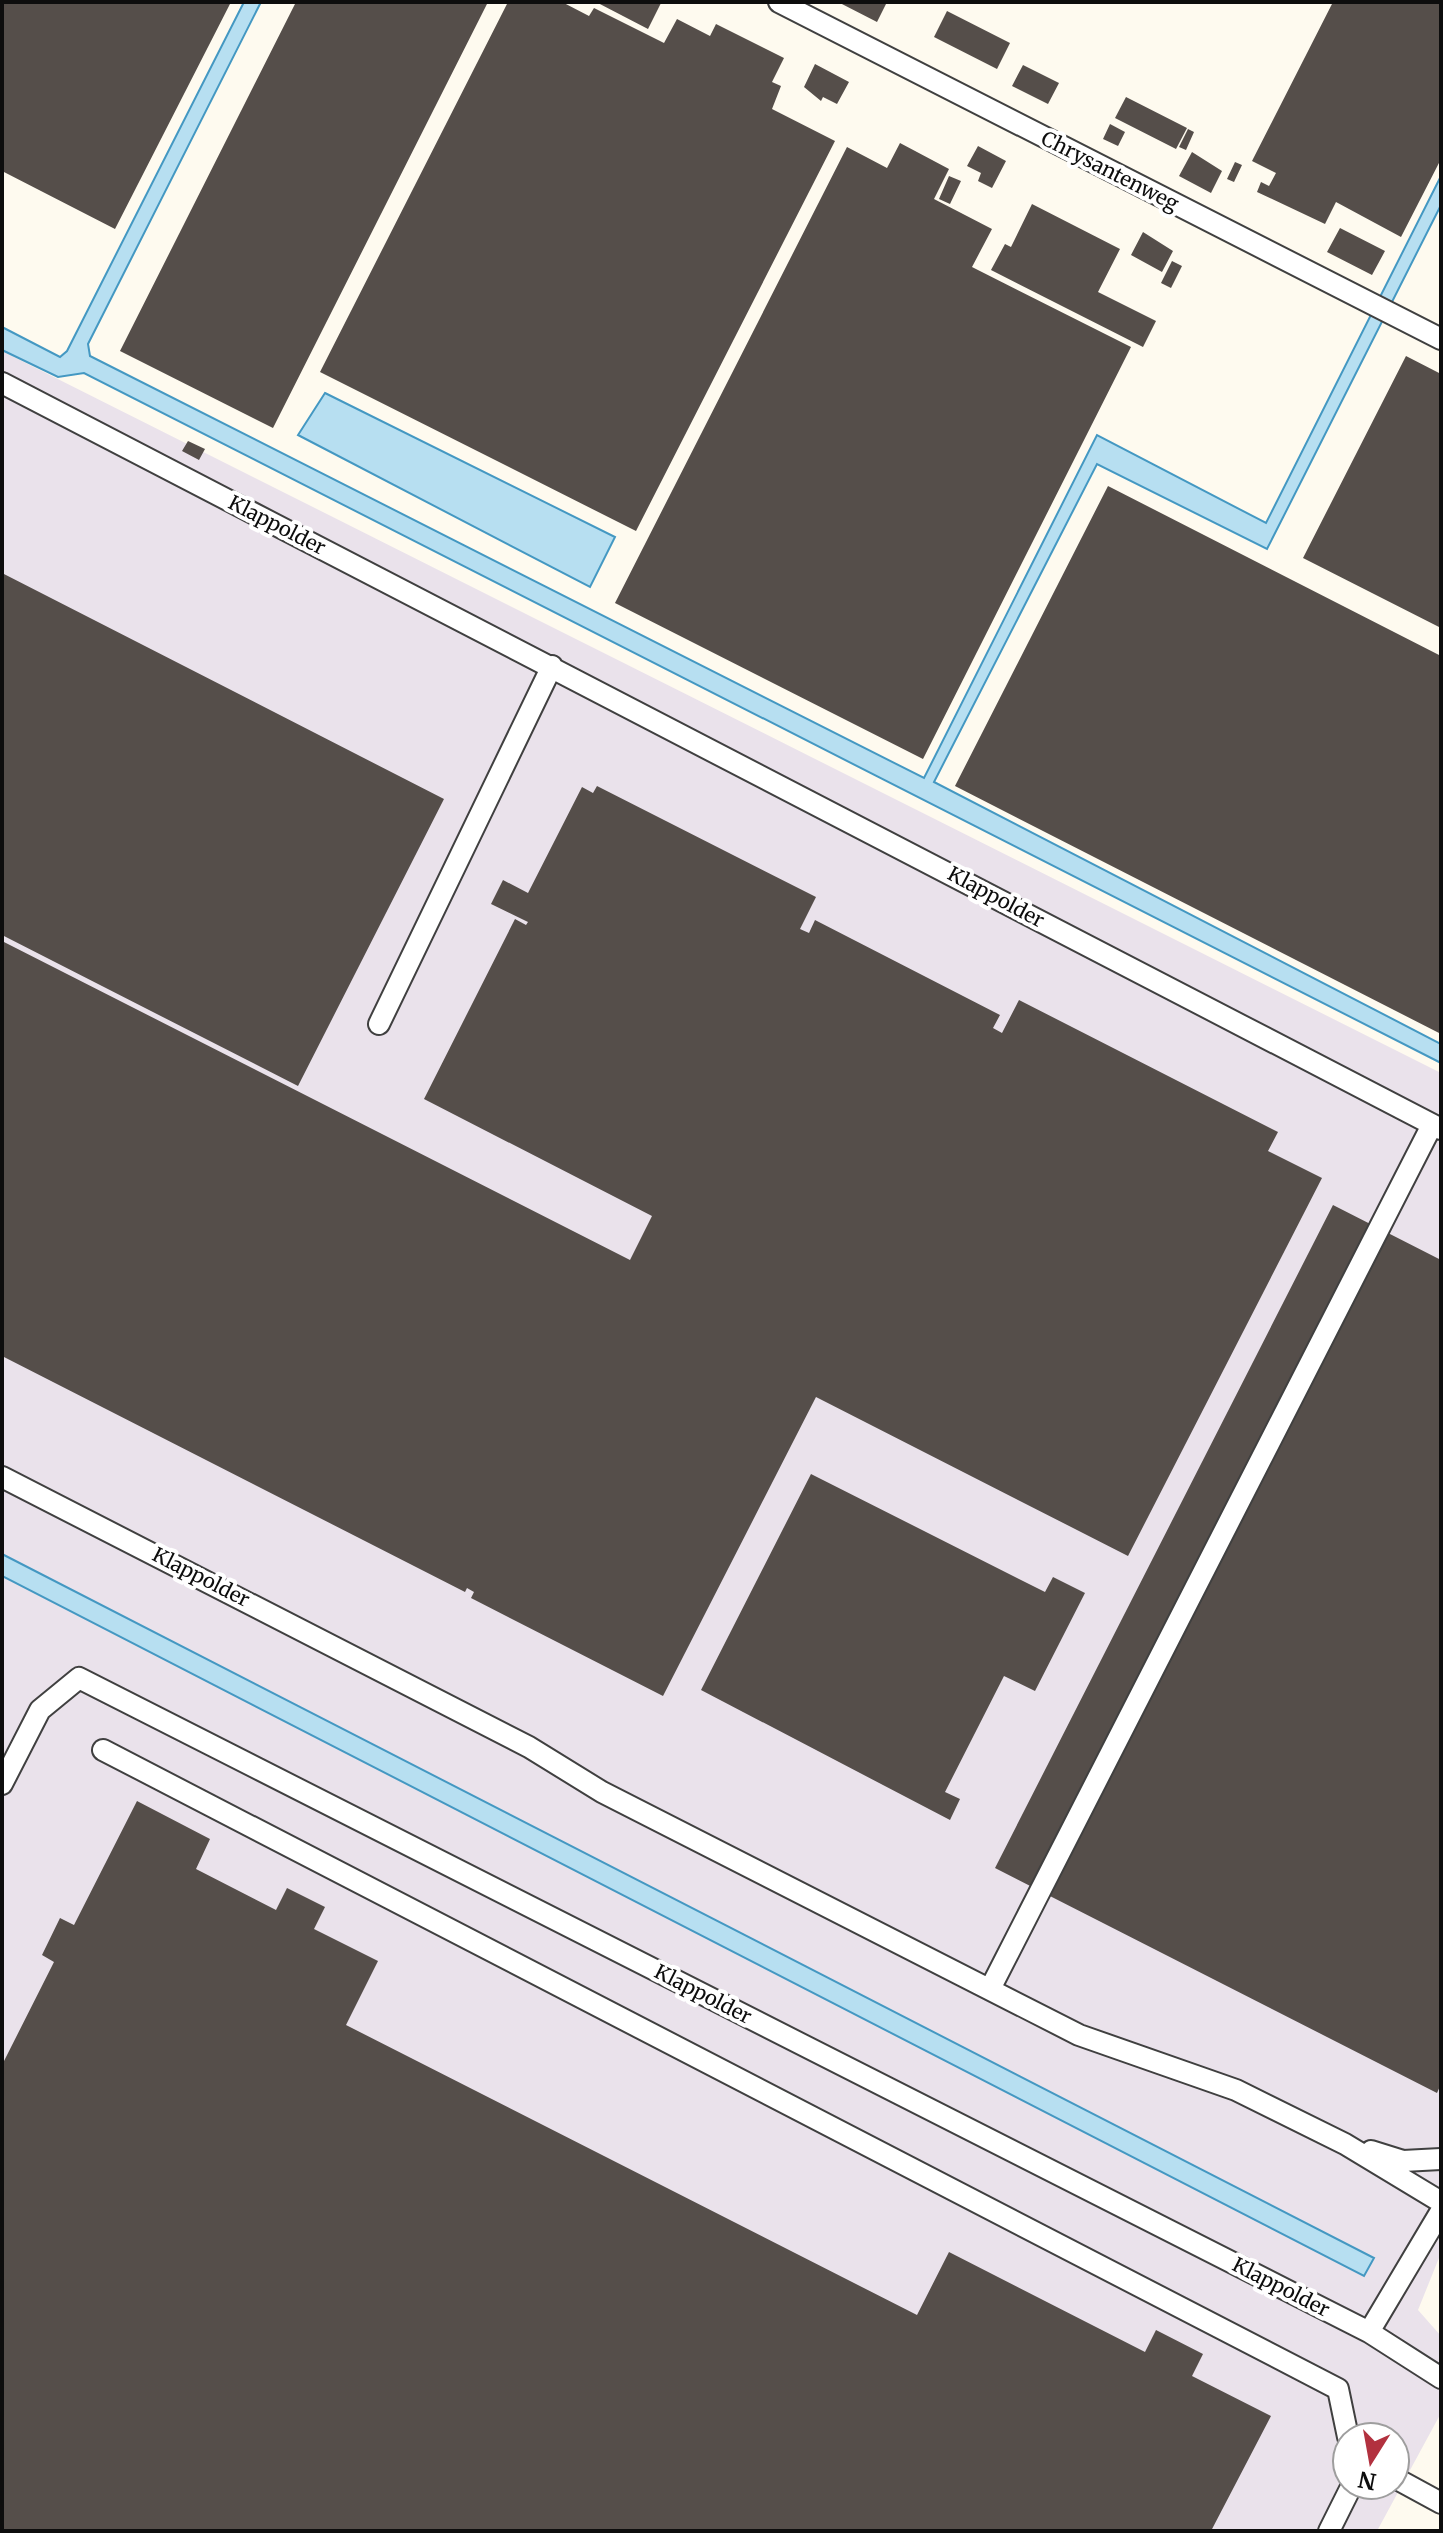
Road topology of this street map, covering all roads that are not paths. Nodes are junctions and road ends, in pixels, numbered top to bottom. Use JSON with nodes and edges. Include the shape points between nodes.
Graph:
{"nodes":[{"id":1,"x":779,"y":2,"type":"edge"},
{"id":2,"x":1441,"y":339,"type":"edge"},
{"id":3,"x":2,"y":383,"type":"edge"},
{"id":4,"x":552,"y":666,"type":"junction"},
{"id":5,"x":379,"y":1024,"type":"dead end"},
{"id":6,"x":1437,"y":1127,"type":"edge"},
{"id":7,"x":2,"y":1477,"type":"edge"},
{"id":8,"x":103,"y":1750,"type":"dead end"},
{"id":9,"x":2,"y":1784,"type":"edge"},
{"id":10,"x":990,"y":1989,"type":"junction"},
{"id":11,"x":1345,"y":2144,"type":"junction"},
{"id":12,"x":1441,"y":2159,"type":"edge"},
{"id":13,"x":1441,"y":2202,"type":"edge"},
{"id":14,"x":1441,"y":2211,"type":"edge"},
{"id":15,"x":1369,"y":2332,"type":"junction"},
{"id":16,"x":1441,"y":2378,"type":"edge"},
{"id":17,"x":1345,"y":2421,"type":"edge"},
{"id":18,"x":1411,"y":2487,"type":"edge"},
{"id":19,"x":1344,"y":2501,"type":"edge"},
{"id":20,"x":1441,"y":2503,"type":"edge"},
{"id":21,"x":1329,"y":2531,"type":"edge"}],
"edges":[{"from":1,"to":2,"type":"street","name":"Chrysantenweg"},
{"from":3,"to":4,"type":"street","name":"Klappolder"},
{"from":4,"to":5,"type":"street"},
{"from":4,"to":6,"type":"street","name":"Klappolder"},
{"from":6,"to":10,"type":"street"},
{"from":7,"to":10,"type":"street","name":"Klappolder"},
{"from":8,"to":17,"type":"street","via":[[1338,2389]]},
{"from":9,"to":15,"type":"street","name":"Klappolder","via":[[40,1710],[79,1678]]},
{"from":10,"to":11,"type":"street","name":"Klappolder","via":[[1079,2035],[1236,2090]]},
{"from":11,"to":12,"type":"street","name":"Klappolder","via":[[1403,2161]]},
{"from":11,"to":13,"type":"street","name":"Klappolder"},
{"from":14,"to":15,"type":"street"},
{"from":15,"to":16,"type":"street","name":"Klappolder"},
{"from":18,"to":20,"type":"street"},
{"from":19,"to":21,"type":"street"}]}
